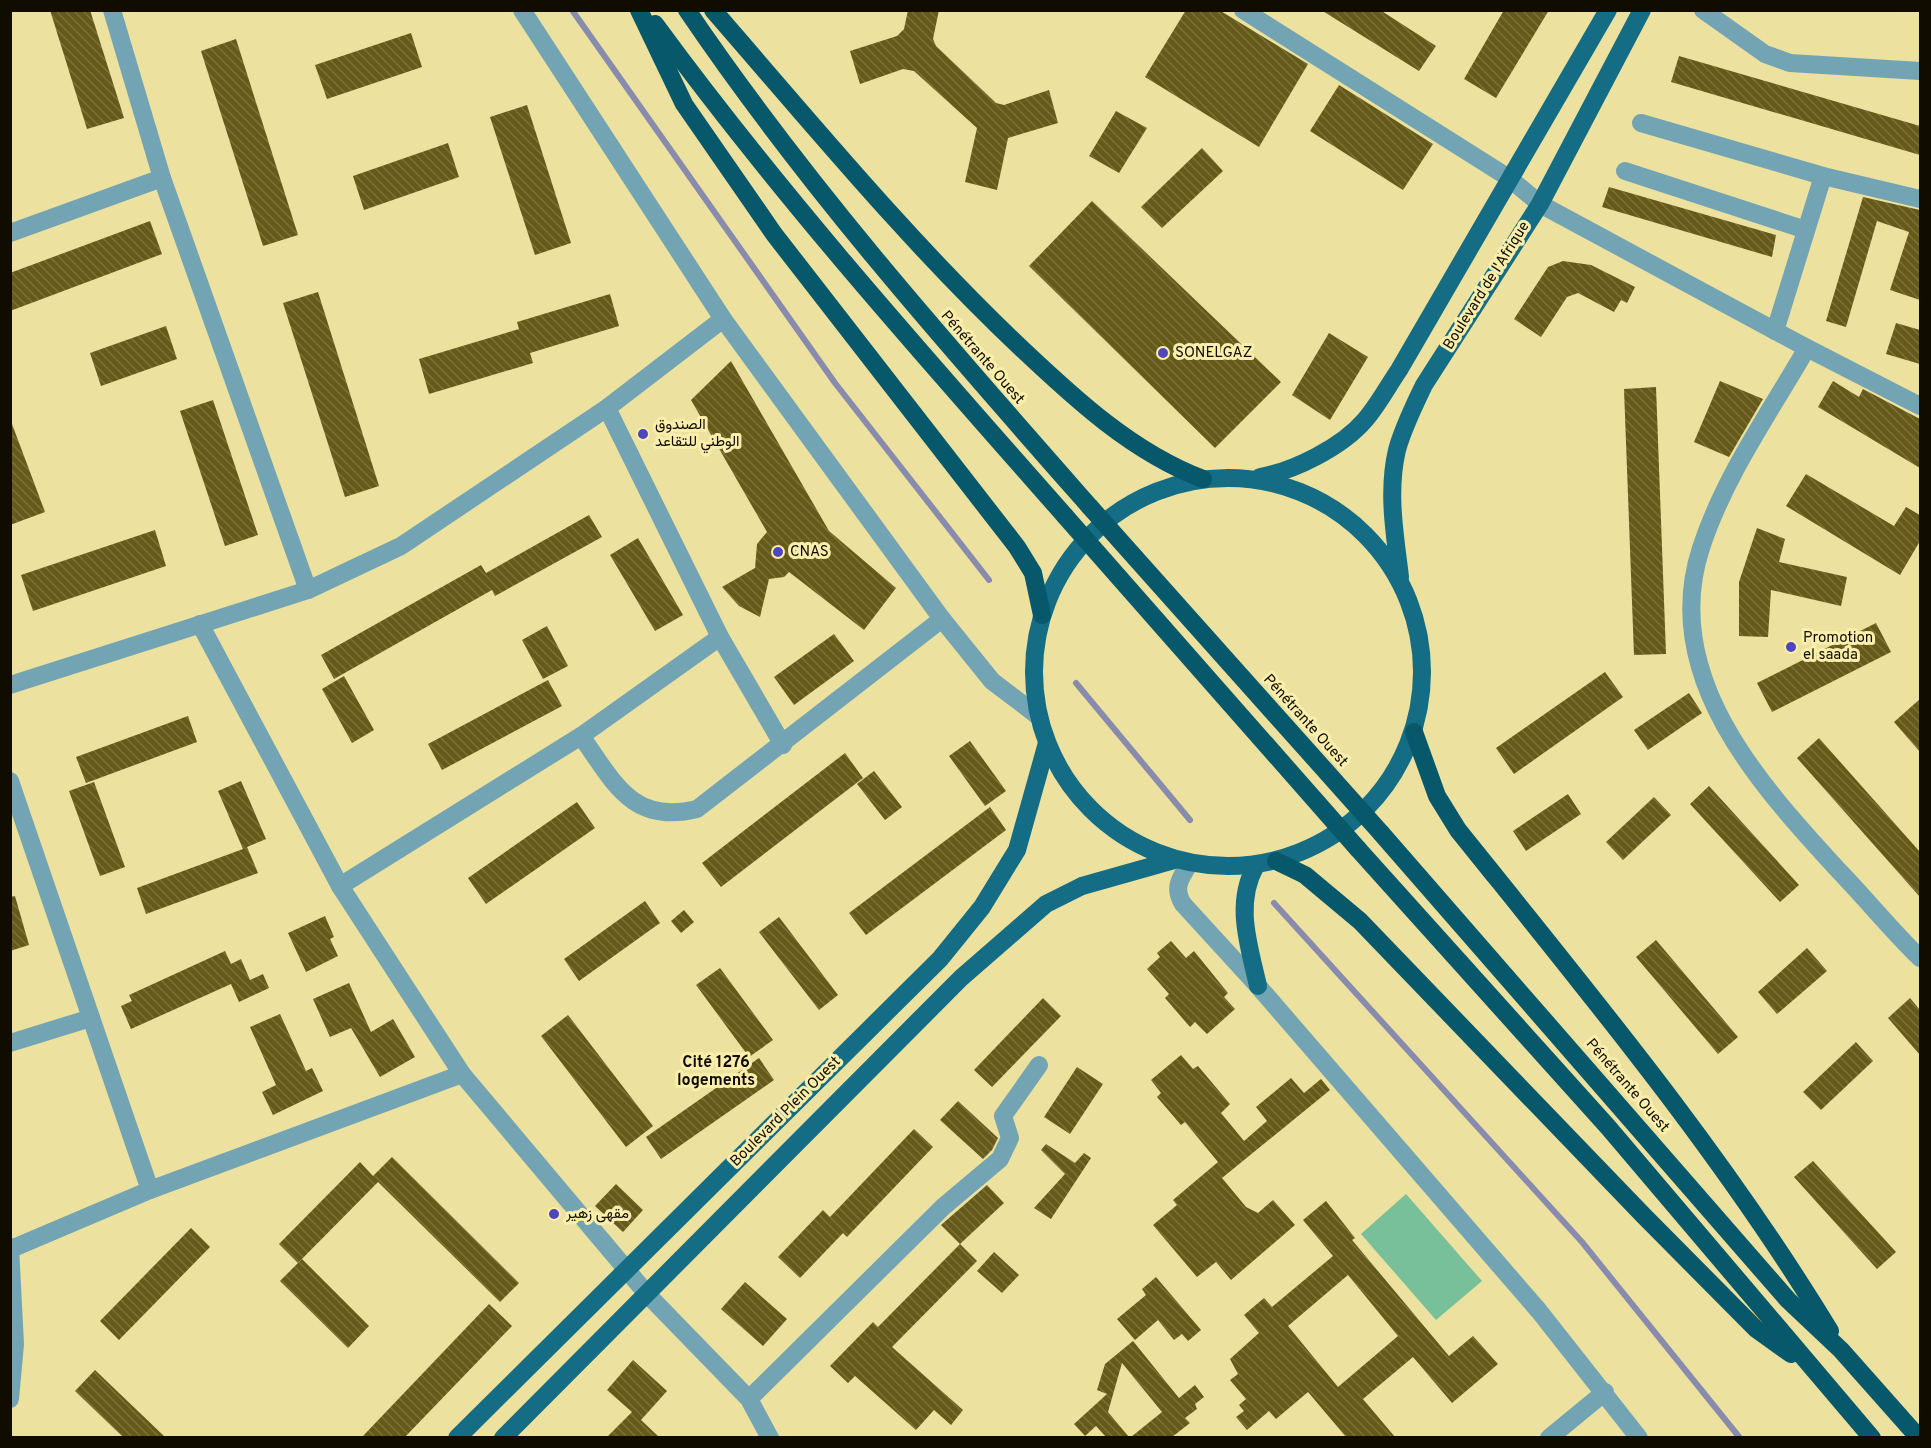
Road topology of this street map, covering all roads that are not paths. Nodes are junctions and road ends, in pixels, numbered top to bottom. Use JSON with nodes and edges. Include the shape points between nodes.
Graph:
{"nodes":[{"id":1,"x":112,"y":10,"type":"edge"},
{"id":2,"x":522,"y":10,"type":"edge"},
{"id":3,"x":639,"y":10,"type":"edge"},
{"id":4,"x":645,"y":10,"type":"edge"},
{"id":5,"x":687,"y":10,"type":"edge"},
{"id":6,"x":713,"y":10,"type":"edge"},
{"id":7,"x":1244,"y":10,"type":"edge"},
{"id":8,"x":1608,"y":10,"type":"edge"},
{"id":9,"x":1642,"y":10,"type":"edge"},
{"id":10,"x":1702,"y":10,"type":"edge"},
{"id":11,"x":1920,"y":71,"type":"edge"},
{"id":12,"x":1641,"y":123,"type":"dead end"},
{"id":13,"x":1625,"y":171,"type":"dead end"},
{"id":14,"x":1823,"y":176,"type":"junction"},
{"id":15,"x":162,"y":178,"type":"junction"},
{"id":16,"x":1509,"y":178,"type":"junction"},
{"id":17,"x":1920,"y":199,"type":"edge"},
{"id":18,"x":1540,"y":204,"type":"junction"},
{"id":19,"x":1806,"y":230,"type":"junction"},
{"id":20,"x":10,"y":234,"type":"edge"},
{"id":21,"x":723,"y":319,"type":"junction"},
{"id":22,"x":1775,"y":331,"type":"junction"},
{"id":23,"x":1807,"y":348,"type":"junction"},
{"id":24,"x":1920,"y":406,"type":"edge"},
{"id":25,"x":608,"y":408,"type":"junction"},
{"id":26,"x":1203,"y":478,"type":"junction"},
{"id":27,"x":1254,"y":478,"type":"junction"},
{"id":28,"x":1400,"y":578,"type":"junction"},
{"id":29,"x":308,"y":590,"type":"junction"},
{"id":30,"x":1042,"y":615,"type":"junction"},
{"id":31,"x":942,"y":619,"type":"junction"},
{"id":32,"x":200,"y":624,"type":"junction"},
{"id":33,"x":720,"y":637,"type":"junction"},
{"id":34,"x":10,"y":685,"type":"edge"},
{"id":35,"x":1038,"y":716,"type":"junction"},
{"id":36,"x":1414,"y":732,"type":"junction"},
{"id":37,"x":581,"y":736,"type":"junction"},
{"id":38,"x":1047,"y":743,"type":"junction"},
{"id":39,"x":783,"y":745,"type":"junction"},
{"id":40,"x":10,"y":781,"type":"edge"},
{"id":41,"x":1276,"y":861,"type":"junction"},
{"id":42,"x":1182,"y":862,"type":"junction"},
{"id":43,"x":1256,"y":865,"type":"junction"},
{"id":44,"x":340,"y":886,"type":"junction"},
{"id":45,"x":1920,"y":958,"type":"edge"},
{"id":46,"x":1258,"y":986,"type":"junction"},
{"id":47,"x":91,"y":1018,"type":"junction"},
{"id":48,"x":10,"y":1043,"type":"edge"},
{"id":49,"x":1039,"y":1065,"type":"dead end"},
{"id":50,"x":462,"y":1074,"type":"junction"},
{"id":51,"x":150,"y":1190,"type":"junction"},
{"id":52,"x":11,"y":1248,"type":"edge"},
{"id":53,"x":627,"y":1270,"type":"junction"},
{"id":54,"x":647,"y":1294,"type":"junction"},
{"id":55,"x":1841,"y":1350,"type":"junction"},
{"id":56,"x":1818,"y":1374,"type":"junction"},
{"id":57,"x":1605,"y":1392,"type":"junction"},
{"id":58,"x":10,"y":1399,"type":"edge"},
{"id":59,"x":749,"y":1399,"type":"junction"},
{"id":60,"x":457,"y":1437,"type":"edge"},
{"id":61,"x":503,"y":1437,"type":"edge"},
{"id":62,"x":770,"y":1437,"type":"edge"},
{"id":63,"x":1549,"y":1437,"type":"edge"},
{"id":64,"x":1639,"y":1437,"type":"edge"},
{"id":65,"x":1872,"y":1437,"type":"edge"},
{"id":66,"x":1919,"y":1437,"type":"edge"}],
"edges":[{"from":1,"to":15,"type":"street"},
{"from":2,"to":21,"type":"street"},
{"from":3,"to":30,"type":"highway","via":[[684,104],[774,234],[1017,547],[1033,573]]},
{"from":4,"to":56,"type":"highway","bridge":true,"via":[[714,104],[892,320],[1608,1127]]},
{"from":5,"to":55,"type":"highway","name":"Pénétrante Ouest","bridge":true,"via":[[736,83],[909,303],[1382,833],[1788,1300]]},
{"from":6,"to":26,"type":"highway","via":[[954,285],[1077,399],[1139,447],[1175,468]]},
{"from":7,"to":16,"type":"street"},
{"from":8,"to":16,"type":"main road","name":"Boulevard de l'Afrique"},
{"from":9,"to":18,"type":"main road","name":"Boulevard de l'Afrique"},
{"from":10,"to":11,"type":"street","via":[[1765,54],[1790,63]]},
{"from":12,"to":14,"type":"street"},
{"from":13,"to":19,"type":"street"},
{"from":14,"to":17,"type":"street"},
{"from":14,"to":19,"type":"street"},
{"from":15,"to":20,"type":"street"},
{"from":15,"to":29,"type":"street"},
{"from":16,"to":18,"type":"street"},
{"from":16,"to":27,"type":"main road","name":"Boulevard de l'Afrique","via":[[1400,370],[1364,422],[1320,455],[1282,473]]},
{"from":18,"to":22,"type":"street"},
{"from":18,"to":28,"type":"main road","name":"Boulevard de l'Afrique","via":[[1424,385],[1409,417],[1397,450],[1392,482]]},
{"from":19,"to":22,"type":"street"},
{"from":21,"to":25,"type":"street"},
{"from":21,"to":31,"type":"street"},
{"from":22,"to":23,"type":"street"},
{"from":23,"to":24,"type":"street"},
{"from":23,"to":45,"type":"street","via":[[1723,494],[1700,549],[1692,601],[1694,648],[1707,692],[1728,733],[1761,782]]},
{"from":25,"to":29,"type":"street","via":[[401,546]]},
{"from":25,"to":33,"type":"street"},
{"from":26,"to":27,"type":"main road"},
{"from":26,"to":30,"type":"main road","via":[[1160,489],[1120,510],[1087,539],[1060,574]]},
{"from":27,"to":28,"type":"main road","via":[[1298,489],[1339,511],[1373,541]]},
{"from":28,"to":36,"type":"main road","via":[[1415,615],[1423,654],[1422,693]]},
{"from":29,"to":32,"type":"street"},
{"from":30,"to":35,"type":"main road","via":[[1033,675]]},
{"from":31,"to":35,"type":"street","via":[[992,681]]},
{"from":31,"to":39,"type":"street"},
{"from":32,"to":34,"type":"street"},
{"from":32,"to":44,"type":"street"},
{"from":33,"to":37,"type":"street"},
{"from":33,"to":39,"type":"street"},
{"from":35,"to":38,"type":"main road"},
{"from":36,"to":41,"type":"main road","via":[[1393,776],[1362,814],[1322,843]]},
{"from":36,"to":55,"type":"highway","via":[[1437,796],[1458,830],[1623,1036],[1720,1165]]},
{"from":37,"to":39,"type":"street","via":[[624,795],[639,806],[676,814],[697,809]]},
{"from":37,"to":44,"type":"street"},
{"from":38,"to":42,"type":"main road","via":[[1068,783],[1097,816],[1133,843]]},
{"from":38,"to":53,"type":"main road","name":"Boulevard Plein Ouest","via":[[1017,850],[975,915],[940,959]]},
{"from":40,"to":47,"type":"street"},
{"from":41,"to":43,"type":"main road"},
{"from":41,"to":56,"type":"highway","via":[[1305,875],[1360,921],[1756,1329]]},
{"from":42,"to":43,"type":"main road","via":[[1212,867]]},
{"from":42,"to":46,"type":"street","via":[[1179,898]]},
{"from":42,"to":54,"type":"main road","name":"Boulevard Plein Ouest","via":[[1082,886],[1046,904],[961,978]]},
{"from":43,"to":46,"type":"main road","via":[[1246,885],[1243,906]]},
{"from":44,"to":50,"type":"street"},
{"from":46,"to":57,"type":"street"},
{"from":47,"to":48,"type":"street"},
{"from":47,"to":51,"type":"street"},
{"from":49,"to":59,"type":"street","via":[[1003,1116],[1010,1138],[1000,1158],[943,1208]]},
{"from":50,"to":51,"type":"street"},
{"from":50,"to":53,"type":"street"},
{"from":51,"to":52,"type":"street"},
{"from":52,"to":58,"type":"street","via":[[15,1344]]},
{"from":53,"to":54,"type":"street"},
{"from":53,"to":60,"type":"main road","name":"Boulevard Plein Ouest"},
{"from":54,"to":59,"type":"street"},
{"from":54,"to":61,"type":"main road","name":"Boulevard Plein Ouest"},
{"from":55,"to":66,"type":"highway","name":"Pénétrante Ouest"},
{"from":56,"to":65,"type":"highway"},
{"from":57,"to":63,"type":"street"},
{"from":57,"to":64,"type":"street"},
{"from":59,"to":62,"type":"street"}]}
